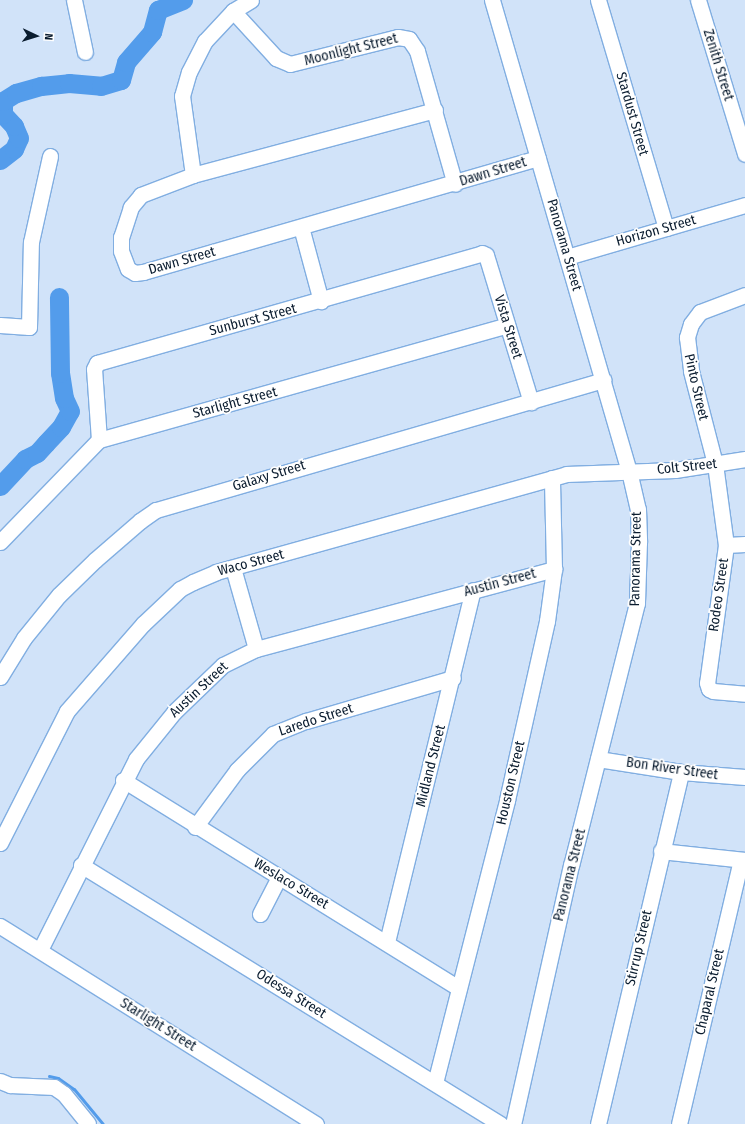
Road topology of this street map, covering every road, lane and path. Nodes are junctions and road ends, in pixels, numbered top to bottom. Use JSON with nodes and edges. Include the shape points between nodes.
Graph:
{"nodes":[{"id":1,"x":74,"y":0,"type":"edge"},
{"id":2,"x":251,"y":0,"type":"edge"},
{"id":3,"x":492,"y":0,"type":"edge"},
{"id":4,"x":598,"y":0,"type":"edge"},
{"id":5,"x":698,"y":0,"type":"edge"},
{"id":6,"x":233,"y":11,"type":"junction"},
{"id":7,"x":85,"y":52,"type":"dead end"},
{"id":8,"x":435,"y":110,"type":"junction"},
{"id":9,"x":745,"y":154,"type":"edge"},
{"id":10,"x":50,"y":156,"type":"dead end"},
{"id":11,"x":538,"y":158,"type":"junction"},
{"id":12,"x":193,"y":174,"type":"junction"},
{"id":13,"x":455,"y":184,"type":"junction"},
{"id":14,"x":745,"y":205,"type":"edge"},
{"id":15,"x":301,"y":227,"type":"junction"},
{"id":16,"x":666,"y":228,"type":"junction"},
{"id":17,"x":484,"y":253,"type":"joint"},
{"id":18,"x":567,"y":257,"type":"junction"},
{"id":19,"x":745,"y":295,"type":"edge"},
{"id":20,"x":321,"y":301,"type":"junction"},
{"id":21,"x":0,"y":325,"type":"edge"},
{"id":22,"x":507,"y":325,"type":"junction"},
{"id":23,"x":604,"y":380,"type":"junction"},
{"id":24,"x":531,"y":402,"type":"junction"},
{"id":25,"x":99,"y":440,"type":"junction"},
{"id":26,"x":745,"y":459,"type":"edge"},
{"id":27,"x":715,"y":464,"type":"junction"},
{"id":28,"x":628,"y":471,"type":"junction"},
{"id":29,"x":552,"y":478,"type":"junction"},
{"id":30,"x":0,"y":542,"type":"edge"},
{"id":31,"x":745,"y":544,"type":"edge"},
{"id":32,"x":726,"y":545,"type":"junction"},
{"id":33,"x":233,"y":568,"type":"junction"},
{"id":34,"x":554,"y":568,"type":"junction"},
{"id":35,"x":473,"y":590,"type":"junction"},
{"id":36,"x":256,"y":649,"type":"junction"},
{"id":37,"x":0,"y":677,"type":"edge"},
{"id":38,"x":453,"y":678,"type":"junction"},
{"id":39,"x":745,"y":694,"type":"edge"},
{"id":40,"x":598,"y":759,"type":"junction"},
{"id":41,"x":681,"y":772,"type":"junction"},
{"id":42,"x":745,"y":777,"type":"edge"},
{"id":43,"x":123,"y":780,"type":"junction"},
{"id":44,"x":195,"y":827,"type":"junction"},
{"id":45,"x":0,"y":843,"type":"edge"},
{"id":46,"x":661,"y":850,"type":"junction"},
{"id":47,"x":743,"y":860,"type":"edge"},
{"id":48,"x":81,"y":865,"type":"junction"},
{"id":49,"x":279,"y":877,"type":"junction"},
{"id":50,"x":260,"y":914,"type":"dead end"},
{"id":51,"x":0,"y":926,"type":"edge"},
{"id":52,"x":387,"y":942,"type":"junction"},
{"id":53,"x":40,"y":950,"type":"junction"},
{"id":54,"x":459,"y":988,"type":"junction"},
{"id":55,"x":0,"y":1081,"type":"edge"},
{"id":56,"x":435,"y":1083,"type":"junction"},
{"id":57,"x":88,"y":1124,"type":"edge"},
{"id":58,"x":316,"y":1124,"type":"edge"},
{"id":59,"x":500,"y":1124,"type":"edge"},
{"id":60,"x":513,"y":1124,"type":"edge"},
{"id":61,"x":598,"y":1124,"type":"edge"},
{"id":62,"x":679,"y":1124,"type":"edge"}],
"edges":[{"from":1,"to":7,"type":"street"},
{"from":2,"to":6,"type":"street"},
{"from":3,"to":11,"type":"street","name":"Panorama Street"},
{"from":4,"to":16,"type":"street","name":"Stardust Street"},
{"from":5,"to":9,"type":"street","name":"Zenith Street"},
{"from":6,"to":8,"type":"street","name":"Moonlight Street","via":[[276,58],[290,64],[398,37],[409,39],[417,51]]},
{"from":6,"to":12,"type":"street","via":[[206,40],[197,54],[182,96]]},
{"from":8,"to":12,"type":"street","name":"Dawn Street"},
{"from":8,"to":13,"type":"street","name":"Moonlight Street"},
{"from":10,"to":21,"type":"street","via":[[31,242],[29,327]]},
{"from":11,"to":13,"type":"street","name":"Dawn Street"},
{"from":11,"to":18,"type":"street","name":"Panorama Street"},
{"from":12,"to":15,"type":"street","name":"Dawn Street","via":[[141,195],[131,207],[121,237],[121,251],[131,271],[143,272]]},
{"from":13,"to":15,"type":"street","name":"Dawn Street"},
{"from":14,"to":16,"type":"street","name":"Horizon Street"},
{"from":15,"to":20,"type":"street"},
{"from":16,"to":18,"type":"street","name":"Horizon Street"},
{"from":17,"to":20,"type":"street","name":"Sunburst Street"},
{"from":17,"to":22,"type":"street","name":"Vista Street"},
{"from":18,"to":23,"type":"street","name":"Panorama Street"},
{"from":19,"to":27,"type":"street","name":"Pinto Street","via":[[700,312],[691,324],[687,337],[690,371]]},
{"from":20,"to":25,"type":"street","name":"Sunburst Street","via":[[95,365]]},
{"from":22,"to":24,"type":"street","name":"Vista Street"},
{"from":22,"to":25,"type":"street","name":"Starlight Street"},
{"from":23,"to":24,"type":"street","name":"Galaxy Street"},
{"from":23,"to":28,"type":"street","name":"Panorama Street"},
{"from":24,"to":37,"type":"street","name":"Galaxy Street","via":[[362,448],[156,510],[117,541],[59,596],[24,638]]},
{"from":25,"to":30,"type":"street"},
{"from":26,"to":27,"type":"street","name":"Colt Street"},
{"from":27,"to":28,"type":"street","name":"Colt Street","via":[[676,470]]},
{"from":27,"to":32,"type":"street","name":"Rodeo Street"},
{"from":28,"to":29,"type":"street","name":"Waco Street","via":[[566,474]]},
{"from":28,"to":40,"type":"street","name":"Panorama Street","via":[[638,509],[637,603]]},
{"from":29,"to":33,"type":"street","name":"Waco Street"},
{"from":29,"to":34,"type":"street","name":"Houston Street"},
{"from":31,"to":32,"type":"street"},
{"from":32,"to":39,"type":"street","name":"Rodeo Street","via":[[707,683],[713,691]]},
{"from":33,"to":36,"type":"street"},
{"from":33,"to":45,"type":"street","name":"Waco Street","via":[[204,576],[180,589],[143,624],[72,703]]},
{"from":34,"to":35,"type":"street","name":"Austin Street"},
{"from":34,"to":54,"type":"street","name":"Houston Street","via":[[547,621],[507,800]]},
{"from":35,"to":36,"type":"street","name":"Austin Street"},
{"from":35,"to":38,"type":"street","name":"Midland Street"},
{"from":36,"to":43,"type":"street","name":"Austin Street","via":[[224,665],[193,692],[154,736]]},
{"from":38,"to":44,"type":"street","name":"Laredo Street","via":[[306,720],[273,734],[237,770]]},
{"from":38,"to":52,"type":"street","name":"Midland Street"},
{"from":40,"to":41,"type":"street","name":"Bon River Street"},
{"from":40,"to":60,"type":"street","name":"Panorama Street","via":[[571,865]]},
{"from":41,"to":42,"type":"street","name":"Bon River Street"},
{"from":41,"to":46,"type":"street","name":"Stirrup Street"},
{"from":43,"to":44,"type":"street","name":"Weslaco Street"},
{"from":43,"to":48,"type":"street","name":"Austin Street"},
{"from":44,"to":49,"type":"street","name":"Weslaco Street"},
{"from":46,"to":47,"type":"street"},
{"from":46,"to":61,"type":"street","name":"Stirrup Street"},
{"from":47,"to":62,"type":"street","name":"Chaparal Street"},
{"from":48,"to":53,"type":"street","name":"Austin Street"},
{"from":48,"to":56,"type":"street","name":"Odessa Street"},
{"from":49,"to":50,"type":"street"},
{"from":49,"to":52,"type":"street","name":"Weslaco Street"},
{"from":51,"to":53,"type":"street","name":"Starlight Street"},
{"from":52,"to":54,"type":"street","name":"Weslaco Street"},
{"from":53,"to":58,"type":"street","name":"Starlight Street"},
{"from":54,"to":56,"type":"street","name":"Houston Street"},
{"from":55,"to":57,"type":"street","via":[[10,1085],[54,1087],[64,1094]]},
{"from":56,"to":59,"type":"street","name":"Odessa Street"}]}
